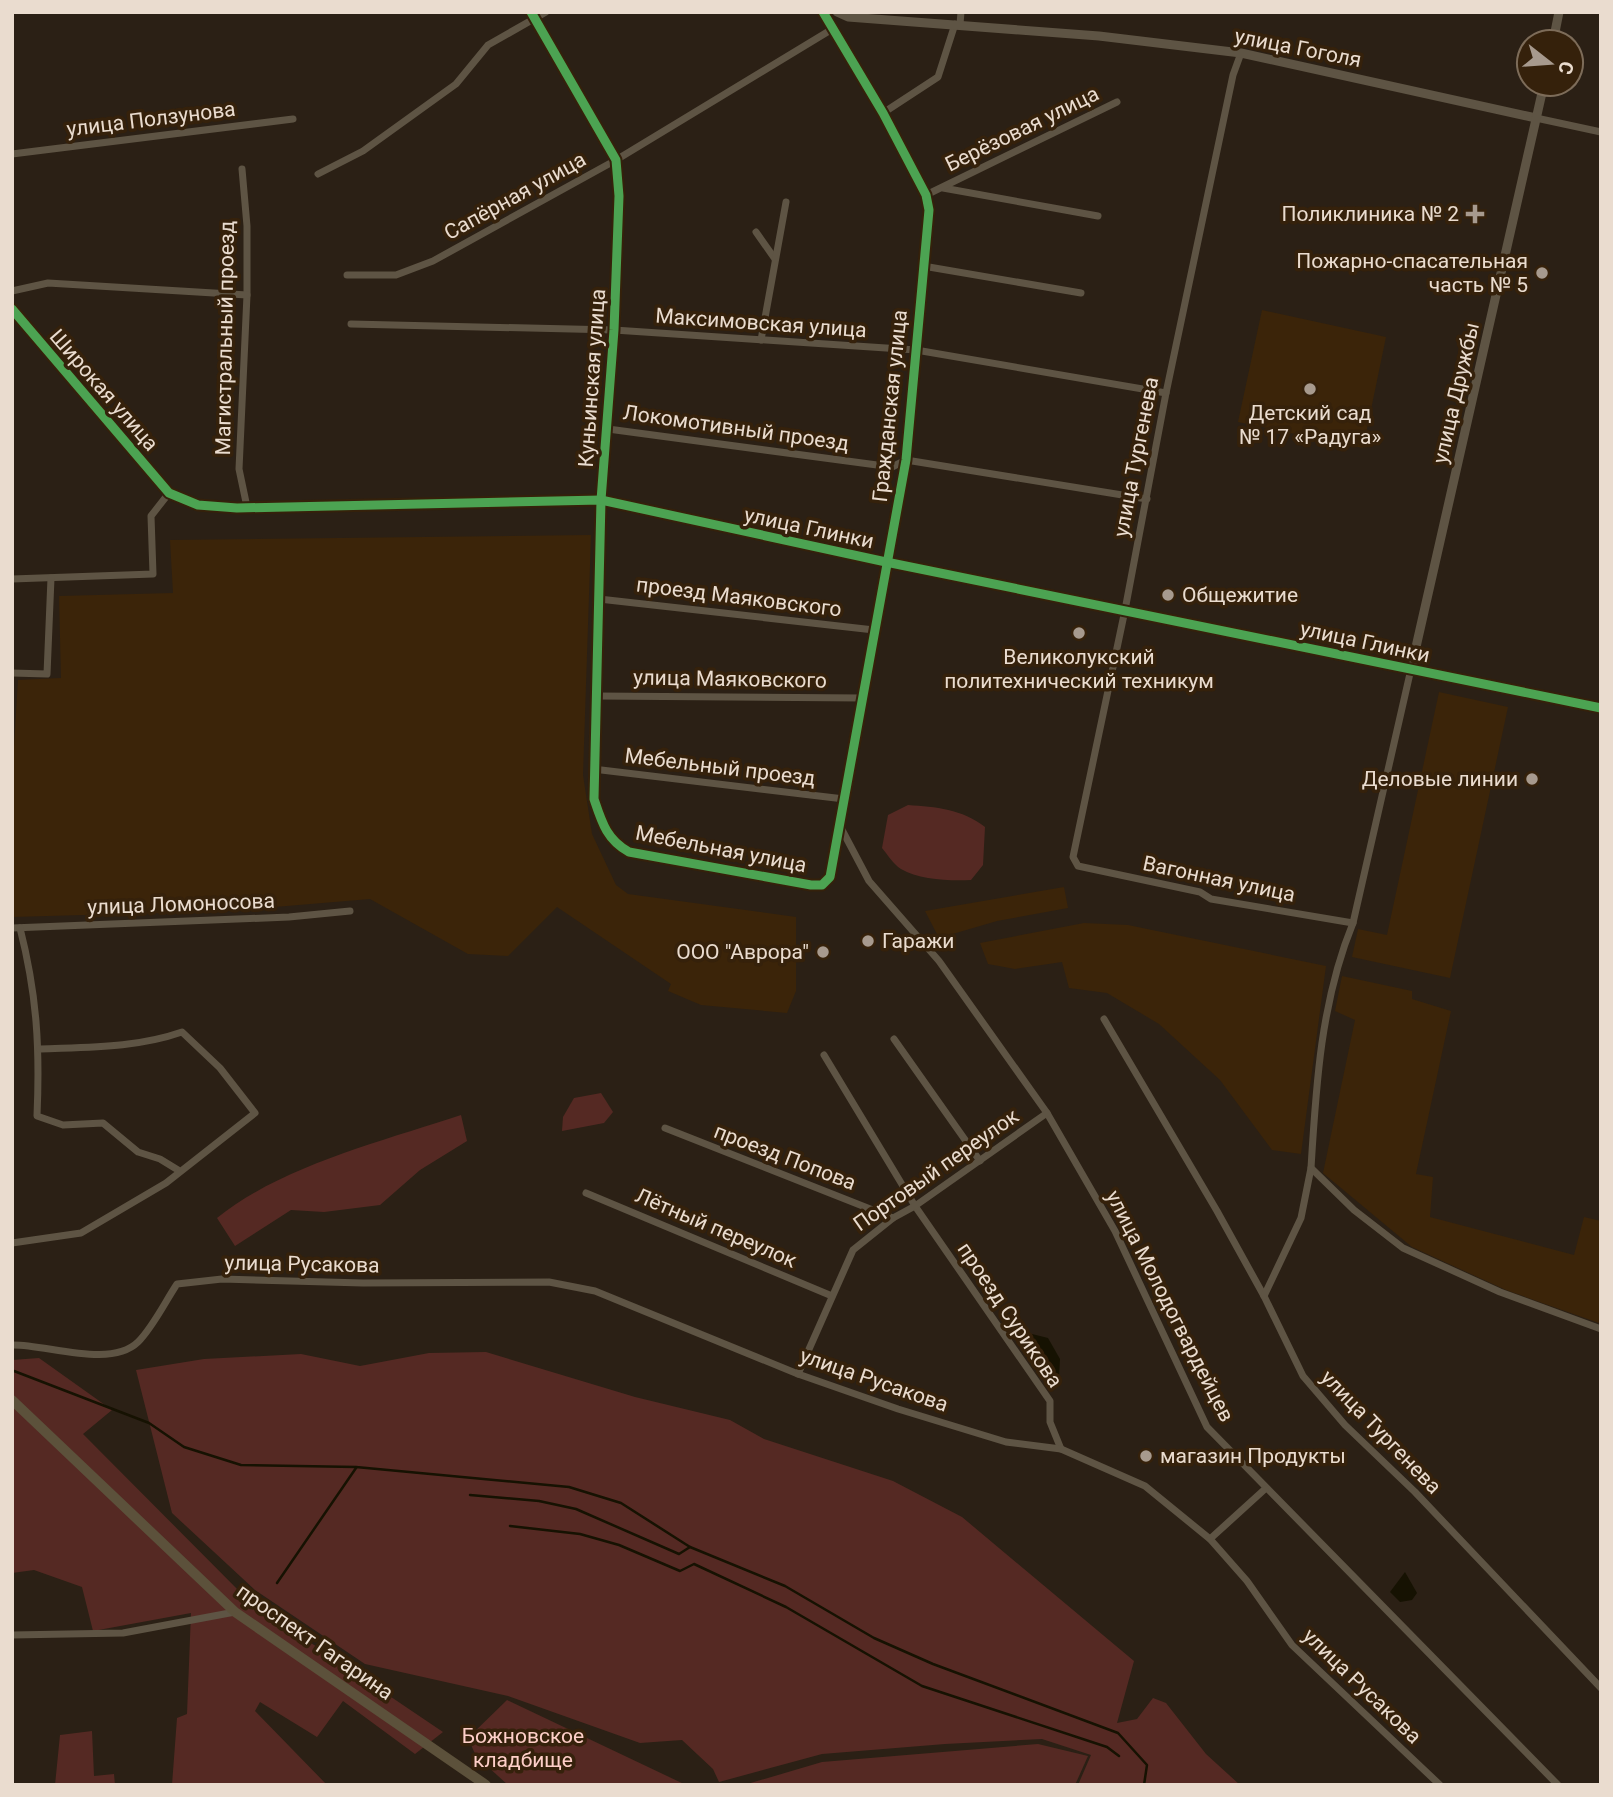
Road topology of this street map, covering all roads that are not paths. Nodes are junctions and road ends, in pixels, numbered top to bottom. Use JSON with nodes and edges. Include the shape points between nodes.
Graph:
{"nodes":[{"id":1,"x":547,"y":12,"type":"edge"},
{"id":2,"x":823,"y":12,"type":"edge"},
{"id":3,"x":837,"y":12,"type":"edge"},
{"id":4,"x":961,"y":12,"type":"edge"},
{"id":5,"x":533,"y":15,"type":"edge"},
{"id":6,"x":936,"y":19,"type":"edge"},
{"id":7,"x":957,"y":24,"type":"junction"},
{"id":8,"x":834,"y":28,"type":"junction"},
{"id":9,"x":1241,"y":53,"type":"junction"},
{"id":10,"x":1541,"y":98,"type":"edge"},
{"id":11,"x":1117,"y":102,"type":"dead end"},
{"id":12,"x":883,"y":113,"type":"junction"},
{"id":13,"x":1536,"y":118,"type":"junction"},
{"id":14,"x":293,"y":120,"type":"dead end"},
{"id":15,"x":1601,"y":132,"type":"edge"},
{"id":16,"x":12,"y":153,"type":"edge"},
{"id":17,"x":616,"y":160,"type":"junction"},
{"id":18,"x":242,"y":169,"type":"dead end"},
{"id":19,"x":318,"y":174,"type":"dead end"},
{"id":20,"x":943,"y":188,"type":"junction"},
{"id":21,"x":926,"y":195,"type":"junction"},
{"id":22,"x":786,"y":202,"type":"dead end"},
{"id":23,"x":1098,"y":216,"type":"dead end"},
{"id":24,"x":756,"y":232,"type":"dead end"},
{"id":25,"x":775,"y":258,"type":"junction"},
{"id":26,"x":923,"y":266,"type":"junction"},
{"id":27,"x":347,"y":275,"type":"dead end"},
{"id":28,"x":12,"y":291,"type":"edge"},
{"id":29,"x":1082,"y":292,"type":"dead end"},
{"id":30,"x":247,"y":295,"type":"junction"},
{"id":31,"x":12,"y":309,"type":"edge"},
{"id":32,"x":351,"y":324,"type":"dead end"},
{"id":33,"x":614,"y":330,"type":"junction"},
{"id":34,"x":761,"y":340,"type":"junction"},
{"id":35,"x":916,"y":350,"type":"junction"},
{"id":36,"x":1166,"y":393,"type":"junction"},
{"id":37,"x":608,"y":429,"type":"junction"},
{"id":38,"x":905,"y":460,"type":"junction"},
{"id":39,"x":169,"y":493,"type":"junction"},
{"id":40,"x":1147,"y":499,"type":"junction"},
{"id":41,"x":601,"y":500,"type":"junction"},
{"id":42,"x":247,"y":507,"type":"junction"},
{"id":43,"x":886,"y":562,"type":"junction"},
{"id":44,"x":51,"y":578,"type":"junction"},
{"id":45,"x":12,"y":579,"type":"edge"},
{"id":46,"x":599,"y":599,"type":"junction"},
{"id":47,"x":1125,"y":610,"type":"junction"},
{"id":48,"x":874,"y":630,"type":"junction"},
{"id":49,"x":1411,"y":669,"type":"junction"},
{"id":50,"x":12,"y":673,"type":"edge"},
{"id":51,"x":597,"y":695,"type":"junction"},
{"id":52,"x":862,"y":698,"type":"junction"},
{"id":53,"x":1601,"y":708,"type":"edge"},
{"id":54,"x":593,"y":769,"type":"junction"},
{"id":55,"x":844,"y":799,"type":"junction"},
{"id":56,"x":840,"y":826,"type":"junction"},
{"id":57,"x":616,"y":845,"type":"joint"},
{"id":58,"x":1078,"y":866,"type":"joint"},
{"id":59,"x":822,"y":885,"type":"joint"},
{"id":60,"x":350,"y":911,"type":"dead end"},
{"id":61,"x":1353,"y":923,"type":"junction"},
{"id":62,"x":16,"y":928,"type":"edge"},
{"id":63,"x":1104,"y":1018,"type":"dead end"},
{"id":64,"x":894,"y":1039,"type":"dead end"},
{"id":65,"x":40,"y":1049,"type":"junction"},
{"id":66,"x":824,"y":1055,"type":"dead end"},
{"id":67,"x":1047,"y":1113,"type":"junction"},
{"id":68,"x":665,"y":1128,"type":"dead end"},
{"id":69,"x":980,"y":1161,"type":"junction"},
{"id":70,"x":1311,"y":1168,"type":"junction"},
{"id":71,"x":178,"y":1170,"type":"junction"},
{"id":72,"x":586,"y":1193,"type":"dead end"},
{"id":73,"x":915,"y":1206,"type":"junction"},
{"id":74,"x":892,"y":1218,"type":"junction"},
{"id":75,"x":12,"y":1243,"type":"edge"},
{"id":76,"x":832,"y":1296,"type":"junction"},
{"id":77,"x":1264,"y":1296,"type":"junction"},
{"id":78,"x":1601,"y":1329,"type":"edge"},
{"id":79,"x":12,"y":1345,"type":"edge"},
{"id":80,"x":798,"y":1374,"type":"junction"},
{"id":81,"x":12,"y":1400,"type":"edge"},
{"id":82,"x":1061,"y":1449,"type":"junction"},
{"id":83,"x":1265,"y":1489,"type":"junction"},
{"id":84,"x":1210,"y":1539,"type":"junction"},
{"id":85,"x":235,"y":1612,"type":"junction"},
{"id":86,"x":12,"y":1635,"type":"edge"},
{"id":87,"x":1601,"y":1688,"type":"edge"},
{"id":88,"x":486,"y":1785,"type":"edge"},
{"id":89,"x":1440,"y":1785,"type":"edge"},
{"id":90,"x":1558,"y":1785,"type":"edge"}],
"edges":[{"from":1,"to":5,"type":"street"},
{"from":2,"to":8,"type":"street","name":"Гражданская улица"},
{"from":3,"to":6,"type":"street","name":"улица Гоголя","via":[[848,17]]},
{"from":4,"to":7,"type":"street"},
{"from":5,"to":17,"type":"street","name":"Куньинская улица"},
{"from":5,"to":19,"type":"street","via":[[488,45],[456,84],[363,151]]},
{"from":6,"to":7,"type":"street","name":"улица Гоголя"},
{"from":7,"to":9,"type":"street","name":"улица Гоголя"},
{"from":7,"to":12,"type":"street","via":[[938,77]]},
{"from":8,"to":12,"type":"street","name":"Гражданская улица"},
{"from":8,"to":17,"type":"street","name":"Сапёрная улица"},
{"from":9,"to":13,"type":"street","name":"улица Гоголя"},
{"from":9,"to":36,"type":"street","name":"улица Тургенева"},
{"from":10,"to":13,"type":"street","name":"улица Дружбы"},
{"from":11,"to":20,"type":"street","name":"Берёзовая улица"},
{"from":12,"to":21,"type":"street","name":"Гражданская улица"},
{"from":13,"to":15,"type":"street","name":"улица Гоголя"},
{"from":13,"to":49,"type":"street","name":"улица Дружбы"},
{"from":14,"to":16,"type":"street","name":"улица Ползунова"},
{"from":17,"to":27,"type":"street","name":"Сапёрная улица","via":[[433,261],[396,275]]},
{"from":17,"to":33,"type":"street","name":"Куньинская улица","via":[[620,196]]},
{"from":18,"to":30,"type":"street","name":"Магистральный проезд"},
{"from":20,"to":21,"type":"street","name":"Берёзовая улица"},
{"from":20,"to":23,"type":"street","name":"Берёзовая улица"},
{"from":21,"to":26,"type":"street","name":"Гражданская улица","via":[[929,210]]},
{"from":22,"to":25,"type":"street"},
{"from":24,"to":25,"type":"street"},
{"from":25,"to":34,"type":"street"},
{"from":26,"to":29,"type":"street"},
{"from":26,"to":35,"type":"street","name":"Гражданская улица"},
{"from":28,"to":30,"type":"street","via":[[47,283]]},
{"from":30,"to":42,"type":"street","name":"Магистральный проезд","via":[[239,469]]},
{"from":31,"to":39,"type":"street","name":"Широкая улица"},
{"from":32,"to":33,"type":"street","name":"Максимовская улица"},
{"from":33,"to":34,"type":"street","name":"Максимовская улица"},
{"from":33,"to":37,"type":"street","name":"Куньинская улица"},
{"from":34,"to":35,"type":"street","name":"Максимовская улица"},
{"from":35,"to":36,"type":"street","name":"Максимовская улица"},
{"from":35,"to":38,"type":"street","name":"Гражданская улица"},
{"from":36,"to":40,"type":"street","name":"улица Тургенева"},
{"from":37,"to":38,"type":"street","name":"Локомотивный проезд","via":[[892,467]]},
{"from":37,"to":41,"type":"street","name":"Куньинская улица"},
{"from":38,"to":40,"type":"street","name":"Локомотивный проезд"},
{"from":38,"to":43,"type":"street","name":"Гражданская улица"},
{"from":39,"to":42,"type":"street","name":"улица Глинки","via":[[198,505]]},
{"from":39,"to":44,"type":"street","via":[[152,516],[153,574]]},
{"from":40,"to":47,"type":"street","name":"улица Тургенева"},
{"from":41,"to":42,"type":"street","name":"улица Глинки"},
{"from":41,"to":43,"type":"street","name":"улица Глинки"},
{"from":41,"to":46,"type":"street","name":"Куньинская улица"},
{"from":43,"to":47,"type":"street","name":"улица Глинки"},
{"from":43,"to":48,"type":"street","name":"Гражданская улица"},
{"from":44,"to":45,"type":"street"},
{"from":44,"to":50,"type":"street","via":[[47,674]]},
{"from":46,"to":48,"type":"street","name":"проезд Маяковского"},
{"from":46,"to":51,"type":"street","name":"Куньинская улица"},
{"from":47,"to":49,"type":"street","name":"улица Глинки"},
{"from":47,"to":58,"type":"street","name":"улица Тургенева","via":[[1073,857]]},
{"from":48,"to":52,"type":"street","name":"Гражданская улица"},
{"from":49,"to":53,"type":"street","name":"улица Глинки"},
{"from":49,"to":61,"type":"street"},
{"from":51,"to":52,"type":"street","name":"улица Маяковского"},
{"from":51,"to":54,"type":"street","name":"Куньинская улица"},
{"from":52,"to":55,"type":"street","name":"Гражданская улица"},
{"from":54,"to":55,"type":"street","name":"Мебельный проезд"},
{"from":54,"to":57,"type":"street","name":"Куньинская улица","via":[[594,799],[604,829]]},
{"from":55,"to":56,"type":"street","name":"Гражданская улица"},
{"from":56,"to":59,"type":"street","name":"Гражданская улица","via":[[830,877]]},
{"from":56,"to":67,"type":"street","name":"улица Молодогвардейцев","via":[[869,881],[939,961]]},
{"from":57,"to":59,"type":"street","name":"Мебельная улица","via":[[648,856]]},
{"from":58,"to":61,"type":"street","name":"Вагонная улица","via":[[1200,892],[1211,899]]},
{"from":60,"to":62,"type":"street","name":"улица Ломоносова","via":[[289,918]]},
{"from":61,"to":70,"type":"street","via":[[1337,962],[1326,1014]]},
{"from":62,"to":65,"type":"street","via":[[29,965]]},
{"from":63,"to":77,"type":"street","name":"улица Тургенева"},
{"from":64,"to":69,"type":"street"},
{"from":65,"to":71,"type":"street","via":[[37,1116],[63,1125],[103,1123],[138,1152]]},
{"from":65,"to":71,"type":"street","via":[[142,1043],[182,1032],[220,1068],[255,1113]]},
{"from":66,"to":73,"type":"street","name":"проезд Попова"},
{"from":67,"to":69,"type":"street","name":"Портовый переулок"},
{"from":67,"to":83,"type":"street","name":"улица Молодогвардейцев","via":[[1115,1231],[1207,1427]]},
{"from":68,"to":74,"type":"street","name":"проезд Попова"},
{"from":69,"to":73,"type":"street","name":"Портовый переулок"},
{"from":70,"to":77,"type":"street","via":[[1301,1218]]},
{"from":70,"to":78,"type":"street","via":[[1403,1248],[1500,1292]]},
{"from":71,"to":75,"type":"street","via":[[166,1183],[81,1233]]},
{"from":72,"to":76,"type":"street","name":"Лётный переулок"},
{"from":73,"to":74,"type":"street","name":"Портовый переулок"},
{"from":73,"to":82,"type":"street","name":"проезд Сурикова","via":[[1050,1401],[1050,1422]]},
{"from":74,"to":76,"type":"street","name":"Портовый переулок","via":[[853,1250]]},
{"from":76,"to":80,"type":"street","name":"Портовый переулок"},
{"from":77,"to":87,"type":"street","name":"улица Тургенева","via":[[1303,1376],[1345,1425]]},
{"from":79,"to":80,"type":"street","name":"улица Русакова","via":[[81,1354],[128,1350],[140,1340],[177,1284],[222,1279],[549,1282],[595,1291]]},
{"from":80,"to":82,"type":"street","name":"улица Русакова","via":[[1006,1442]]},
{"from":81,"to":85,"type":"main road","name":"проспект Гагарина"},
{"from":82,"to":84,"type":"street","name":"улица Русакова","via":[[1145,1486]]},
{"from":83,"to":84,"type":"street"},
{"from":83,"to":90,"type":"street","name":"улица Молодогвардейцев"},
{"from":84,"to":89,"type":"street","name":"улица Русакова","via":[[1247,1581],[1292,1645]]},
{"from":85,"to":86,"type":"street","via":[[123,1633]]},
{"from":85,"to":88,"type":"main road","name":"проспект Гагарина"}]}
